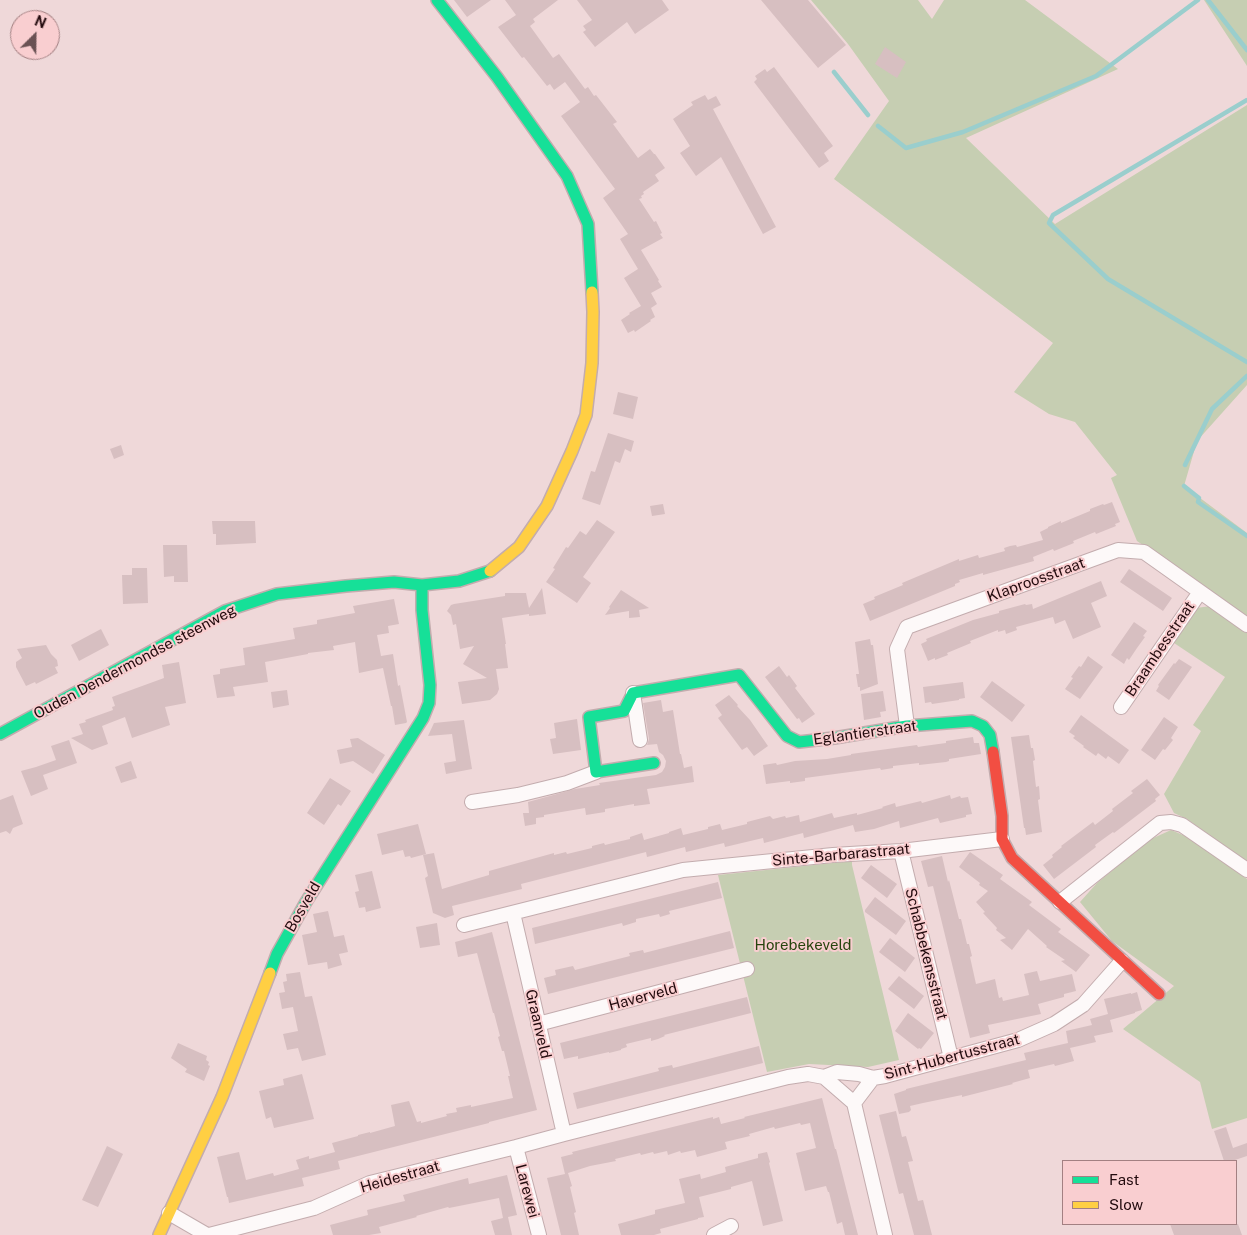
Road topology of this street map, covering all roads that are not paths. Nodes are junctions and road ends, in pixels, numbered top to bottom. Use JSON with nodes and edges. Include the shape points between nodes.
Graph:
{"nodes":[{"id":1,"x":437,"y":0,"type":"edge"},
{"id":2,"x":422,"y":585,"type":"junction"},
{"id":3,"x":1200,"y":592,"type":"junction"},
{"id":4,"x":1247,"y":624,"type":"edge"},
{"id":5,"x":633,"y":693,"type":"junction"},
{"id":6,"x":1121,"y":706,"type":"dead end"},
{"id":7,"x":908,"y":726,"type":"junction"},
{"id":8,"x":0,"y":734,"type":"edge"},
{"id":9,"x":640,"y":740,"type":"dead end"},
{"id":10,"x":654,"y":763,"type":"dead end"},
{"id":11,"x":596,"y":772,"type":"junction"},
{"id":12,"x":472,"y":802,"type":"dead end"},
{"id":13,"x":1002,"y":839,"type":"junction"},
{"id":14,"x":901,"y":850,"type":"junction"},
{"id":15,"x":1247,"y":870,"type":"edge"},
{"id":16,"x":1060,"y":902,"type":"junction"},
{"id":17,"x":513,"y":913,"type":"junction"},
{"id":18,"x":464,"y":925,"type":"dead end"},
{"id":19,"x":1122,"y":960,"type":"junction"},
{"id":20,"x":747,"y":969,"type":"dead end"},
{"id":21,"x":1159,"y":994,"type":"dead end"},
{"id":22,"x":538,"y":1024,"type":"junction"},
{"id":23,"x":951,"y":1058,"type":"junction"},
{"id":24,"x":824,"y":1077,"type":"junction"},
{"id":25,"x":873,"y":1078,"type":"junction"},
{"id":26,"x":854,"y":1103,"type":"junction"},
{"id":27,"x":564,"y":1134,"type":"junction"},
{"id":28,"x":516,"y":1147,"type":"junction"},
{"id":29,"x":169,"y":1213,"type":"junction"},
{"id":30,"x":731,"y":1226,"type":"dead end"},
{"id":31,"x":159,"y":1235,"type":"edge"},
{"id":32,"x":208,"y":1235,"type":"edge"},
{"id":33,"x":539,"y":1235,"type":"edge"},
{"id":34,"x":714,"y":1235,"type":"edge"},
{"id":35,"x":886,"y":1235,"type":"edge"}],
"edges":[{"from":1,"to":2,"type":"street","name":"Ouden Dendermondse steenweg","via":[[497,77],[567,176],[588,224],[592,363],[586,415],[572,451],[547,506],[519,547],[490,571],[458,581]]},
{"from":2,"to":8,"type":"street","name":"Ouden Dendermondse steenweg","via":[[394,582],[277,594],[225,612]]},
{"from":2,"to":29,"type":"street","name":"Bosveld","via":[[430,685],[424,718],[306,902],[277,954],[222,1097]]},
{"from":3,"to":4,"type":"street","name":"Klaproosstraat"},
{"from":3,"to":6,"type":"street","name":"Braambesstraat"},
{"from":3,"to":7,"type":"street","name":"Klaproosstraat","via":[[1144,552],[1118,550],[908,627],[897,649]]},
{"from":5,"to":7,"type":"street","name":"Eglantierstraat","via":[[740,675],[787,736],[799,742]]},
{"from":5,"to":9,"type":"street"},
{"from":5,"to":11,"type":"street","via":[[624,711],[589,717]]},
{"from":7,"to":13,"type":"street","name":"Eglantierstraat","via":[[972,721],[983,726],[990,735],[1002,816]]},
{"from":10,"to":11,"type":"street"},
{"from":11,"to":12,"type":"street","via":[[526,793]]},
{"from":13,"to":14,"type":"street","name":"Sinte-Barbarastraat"},
{"from":13,"to":16,"type":"street","via":[[1012,858]]},
{"from":14,"to":17,"type":"street","name":"Sinte-Barbarastraat","via":[[683,870]]},
{"from":14,"to":23,"type":"street","name":"Schabbekensstraat"},
{"from":15,"to":16,"type":"street","via":[[1182,825],[1160,823]]},
{"from":16,"to":19,"type":"street"},
{"from":17,"to":18,"type":"street","name":"Sinte-Barbarastraat"},
{"from":17,"to":22,"type":"street","name":"Graanveld"},
{"from":19,"to":21,"type":"street"},
{"from":19,"to":23,"type":"street","name":"Sint-Hubertusstraat","via":[[1083,1005],[1054,1024],[1018,1040]]},
{"from":20,"to":22,"type":"street","name":"Haverveld"},
{"from":22,"to":27,"type":"street","name":"Graanveld"},
{"from":23,"to":25,"type":"street","name":"Sint-Hubertusstraat"},
{"from":24,"to":25,"type":"street","name":"Sint-Hubertusstraat","via":[[837,1072]]},
{"from":24,"to":26,"type":"street"},
{"from":24,"to":27,"type":"street","name":"Sint-Hubertusstraat","via":[[808,1074],[788,1077]]},
{"from":25,"to":26,"type":"street","name":"Sint-Hubertusstraat"},
{"from":26,"to":35,"type":"street"},
{"from":27,"to":28,"type":"street","name":"Heidestraat"},
{"from":28,"to":32,"type":"street","name":"Heidestraat","via":[[370,1182],[314,1208]]},
{"from":28,"to":33,"type":"street","name":"Larewei"},
{"from":29,"to":31,"type":"street","name":"Bosveld"},
{"from":29,"to":32,"type":"street","name":"Heidestraat"},
{"from":30,"to":34,"type":"street"}]}
